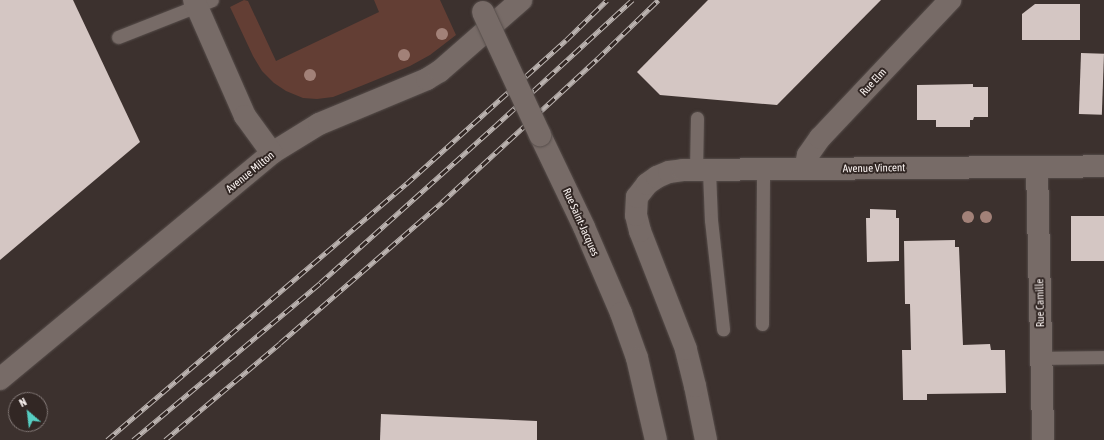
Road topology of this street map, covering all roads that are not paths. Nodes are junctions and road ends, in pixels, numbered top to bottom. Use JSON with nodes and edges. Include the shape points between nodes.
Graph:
{"nodes":[{"id":1,"x":521,"y":0,"type":"edge"},
{"id":2,"x":950,"y":0,"type":"edge"},
{"id":3,"x":201,"y":2,"type":"edge"},
{"id":4,"x":481,"y":6,"type":"edge"},
{"id":5,"x":118,"y":37,"type":"dead end"},
{"id":6,"x":697,"y":118,"type":"dead end"},
{"id":7,"x":272,"y":153,"type":"junction"},
{"id":8,"x":1104,"y":166,"type":"edge"},
{"id":9,"x":1037,"y":167,"type":"junction"},
{"id":10,"x":805,"y":169,"type":"junction"},
{"id":11,"x":702,"y":170,"type":"junction"},
{"id":12,"x":763,"y":170,"type":"junction"},
{"id":13,"x":762,"y":324,"type":"dead end"},
{"id":14,"x":723,"y":329,"type":"dead end"},
{"id":15,"x":1104,"y":357,"type":"edge"},
{"id":16,"x":1041,"y":358,"type":"junction"},
{"id":17,"x":0,"y":379,"type":"edge"},
{"id":18,"x":656,"y":440,"type":"edge"},
{"id":19,"x":706,"y":440,"type":"edge"},
{"id":20,"x":1043,"y":440,"type":"edge"}],
"edges":[{"from":1,"to":7,"type":"street","name":"Avenue Milton","via":[[440,71],[427,79],[320,124]]},
{"from":2,"to":10,"type":"street","name":"Rue Elm","via":[[820,138],[808,155]]},
{"from":3,"to":5,"type":"lane"},
{"from":3,"to":7,"type":"street","via":[[245,116]]},
{"from":4,"to":18,"type":"street","name":"Rue Saint-Jacques","bridge":true,"via":[[621,313],[637,358]]},
{"from":6,"to":11,"type":"lane"},
{"from":7,"to":17,"type":"street","name":"Avenue Milton"},
{"from":8,"to":9,"type":"street","name":"Avenue Vincent"},
{"from":9,"to":10,"type":"street","name":"Avenue Vincent"},
{"from":9,"to":16,"type":"street","name":"Rue Camille"},
{"from":10,"to":12,"type":"street","name":"Avenue Vincent"},
{"from":11,"to":12,"type":"street","name":"Avenue Vincent"},
{"from":11,"to":14,"type":"lane","via":[[711,220]]},
{"from":11,"to":19,"type":"street","name":"Avenue Vincent","via":[[670,172],[657,177],[647,184],[637,197],[636,215],[686,349]]},
{"from":12,"to":13,"type":"lane"},
{"from":15,"to":16,"type":"lane"},
{"from":16,"to":20,"type":"street","name":"Rue Camille"}]}
